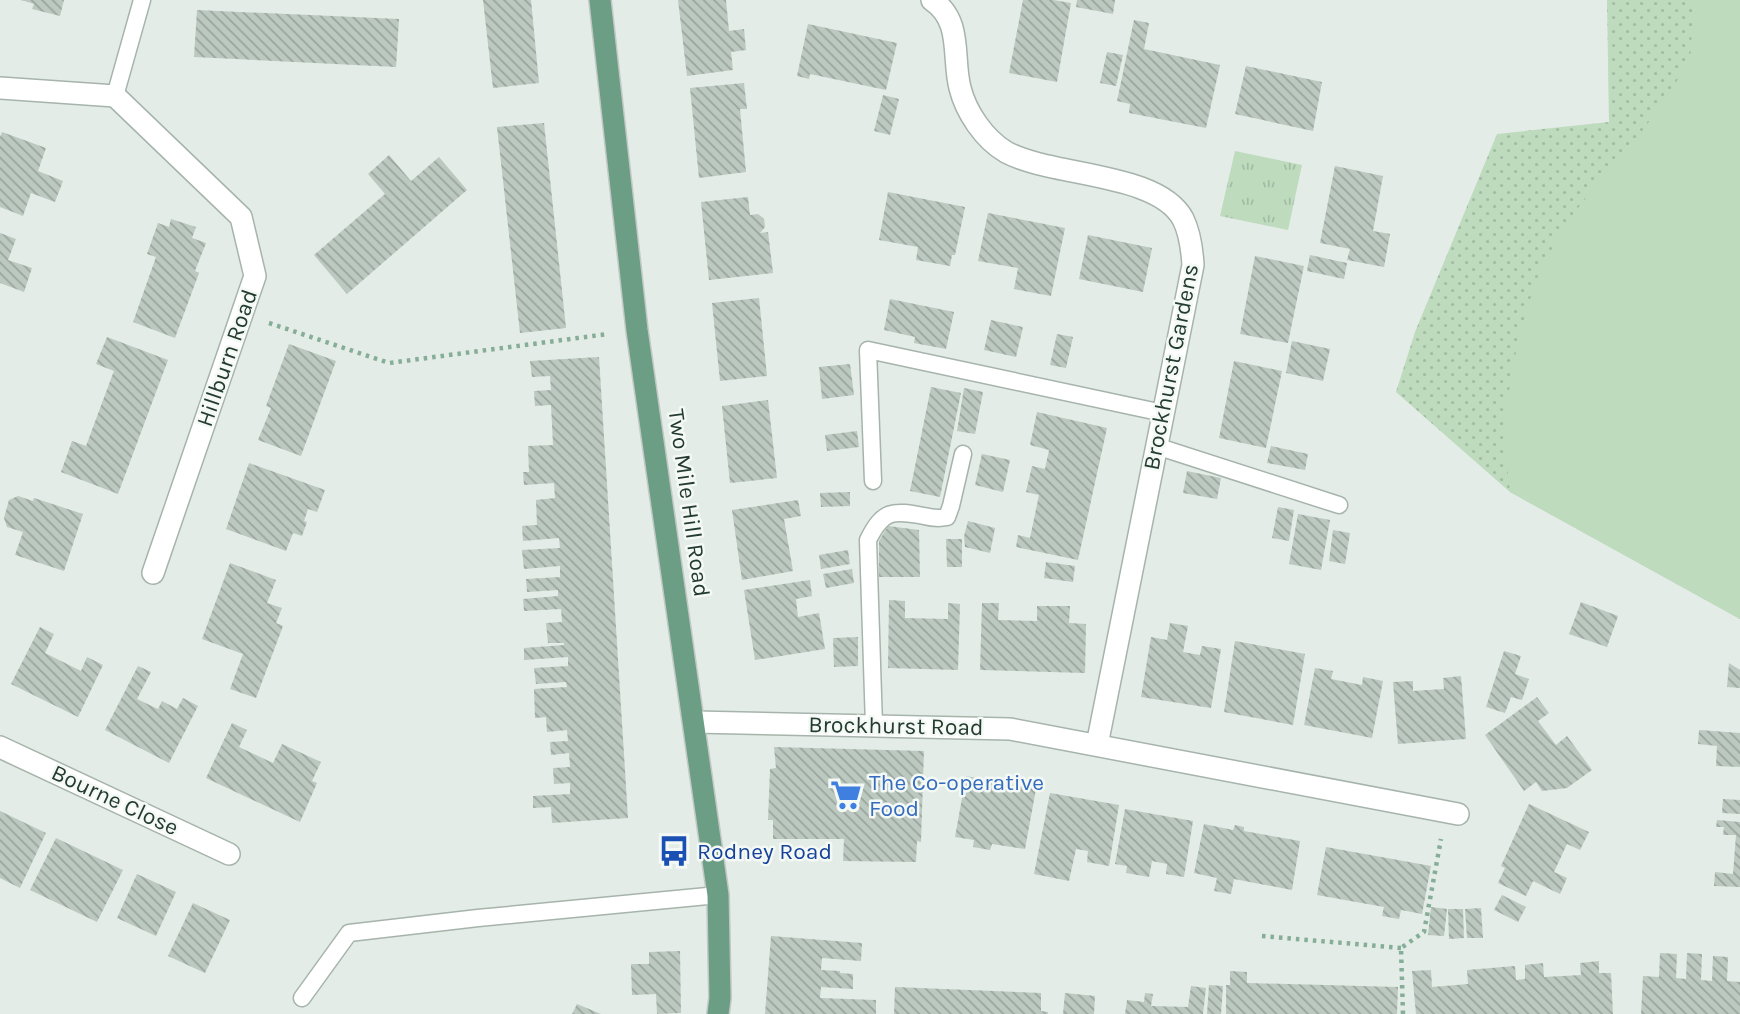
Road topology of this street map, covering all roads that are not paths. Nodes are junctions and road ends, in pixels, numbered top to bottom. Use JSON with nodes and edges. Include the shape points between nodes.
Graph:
{"nodes":[{"id":1,"x":142,"y":0,"type":"edge"},
{"id":2,"x":600,"y":0,"type":"edge"},
{"id":3,"x":940,"y":2,"type":"edge"},
{"id":4,"x":0,"y":88,"type":"edge"},
{"id":5,"x":115,"y":96,"type":"junction"},
{"id":6,"x":1163,"y":413,"type":"junction"},
{"id":7,"x":1156,"y":446,"type":"junction"},
{"id":8,"x":963,"y":454,"type":"dead end"},
{"id":9,"x":873,"y":481,"type":"dead end"},
{"id":10,"x":1339,"y":505,"type":"dead end"},
{"id":11,"x":153,"y":573,"type":"dead end"},
{"id":12,"x":694,"y":722,"type":"junction"},
{"id":13,"x":874,"y":726,"type":"junction"},
{"id":14,"x":1097,"y":745,"type":"junction"},
{"id":15,"x":0,"y":747,"type":"edge"},
{"id":16,"x":1452,"y":813,"type":"road end"},
{"id":17,"x":229,"y":854,"type":"dead end"},
{"id":18,"x":718,"y":895,"type":"junction"},
{"id":19,"x":302,"y":998,"type":"dead end"},
{"id":20,"x":718,"y":1014,"type":"edge"}],
"edges":[{"from":1,"to":5,"type":"lane"},
{"from":2,"to":12,"type":"main road","name":"Two Mile Hill Road","via":[[637,330]]},
{"from":3,"to":6,"type":"street","name":"Brockhurst Gardens","via":[[954,30],[960,87],[985,134],[1006,151],[1036,163],[1143,187],[1165,199],[1182,217],[1194,265]]},
{"from":4,"to":5,"type":"street"},
{"from":5,"to":11,"type":"street","name":"Hillburn Road","via":[[241,217],[255,276]]},
{"from":6,"to":7,"type":"street","name":"Brockhurst Gardens"},
{"from":6,"to":9,"type":"lane","via":[[868,350]]},
{"from":7,"to":10,"type":"lane"},
{"from":7,"to":14,"type":"street","name":"Brockhurst Gardens"},
{"from":8,"to":13,"type":"lane","via":[[947,517],[890,513],[877,522],[868,540]]},
{"from":12,"to":13,"type":"street","name":"Brockhurst Road"},
{"from":12,"to":18,"type":"main road","name":"Two Mile Hill Road"},
{"from":13,"to":14,"type":"street","name":"Brockhurst Road","via":[[1010,729]]},
{"from":14,"to":16,"type":"street","name":"Brockhurst Road"},
{"from":15,"to":17,"type":"street","name":"Bourne Close"},
{"from":18,"to":19,"type":"lane","via":[[349,933]]},
{"from":18,"to":20,"type":"main road","name":"Two Mile Hill Road"}]}
